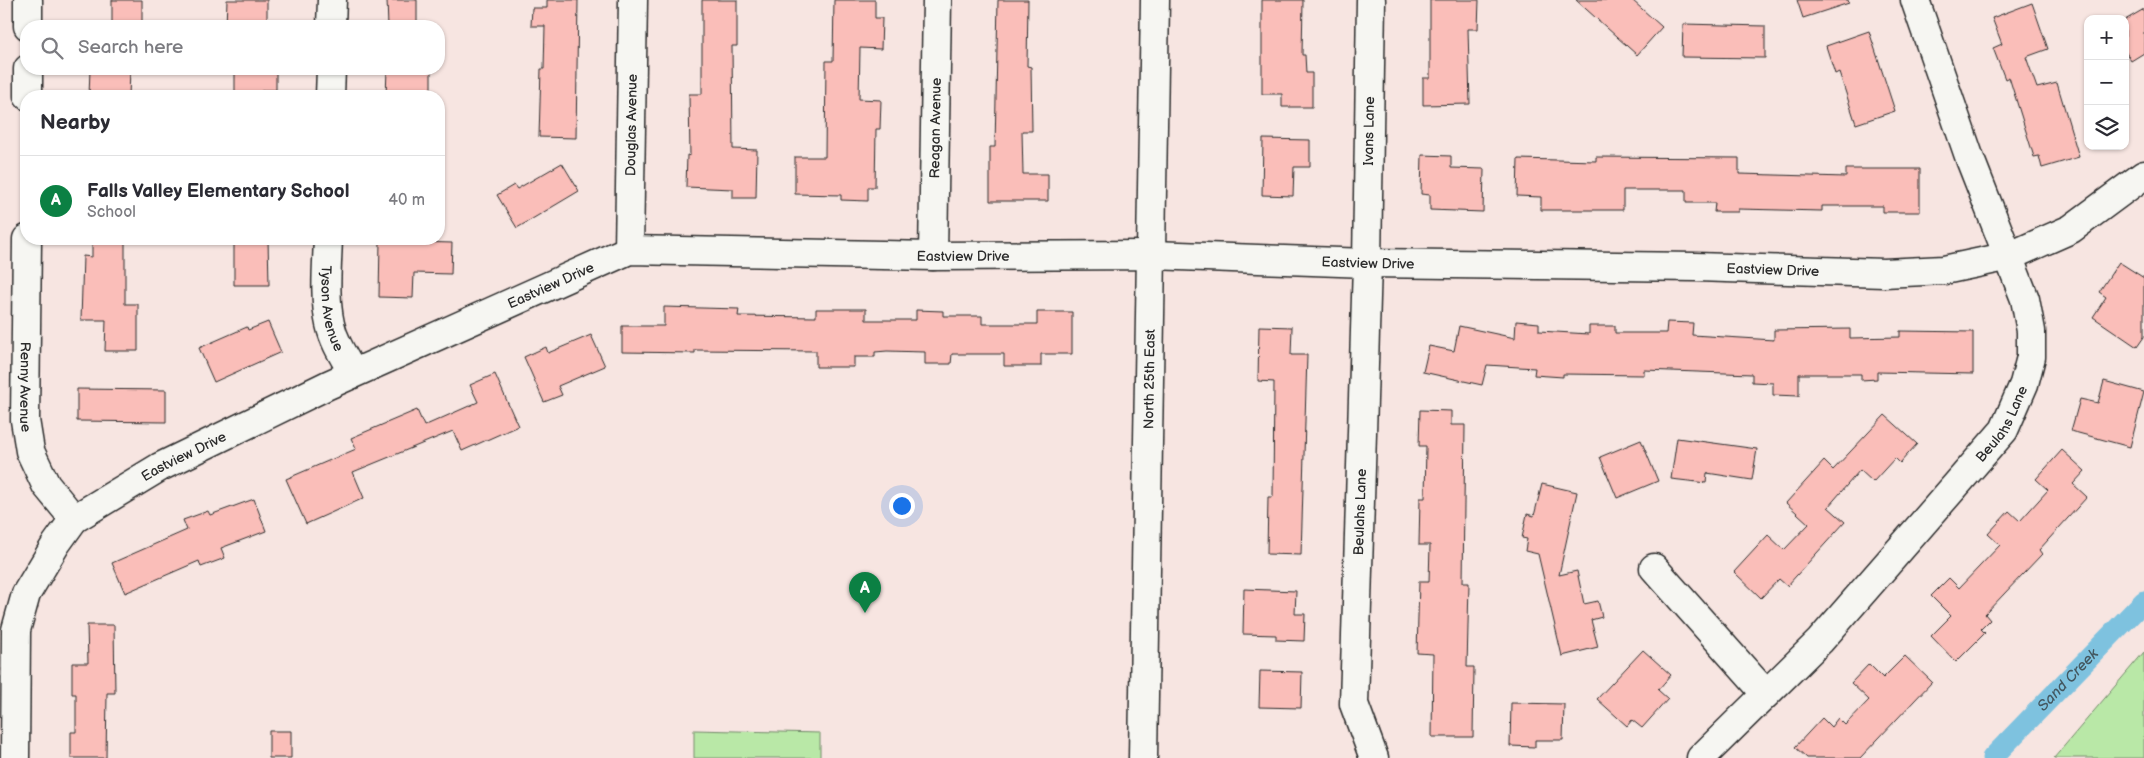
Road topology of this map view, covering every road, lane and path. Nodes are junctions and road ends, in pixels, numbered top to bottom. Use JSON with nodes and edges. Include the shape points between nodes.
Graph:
{"nodes":[{"id":1,"x":28,"y":0,"type":"edge"},
{"id":2,"x":332,"y":0,"type":"edge"},
{"id":3,"x":633,"y":0,"type":"edge"},
{"id":4,"x":937,"y":0,"type":"edge"},
{"id":5,"x":1156,"y":0,"type":"edge"},
{"id":6,"x":1371,"y":0,"type":"edge"},
{"id":7,"x":1915,"y":0,"type":"edge"},
{"id":8,"x":28,"y":20,"type":"edge"},
{"id":9,"x":331,"y":20,"type":"edge"},
{"id":10,"x":28,"y":75,"type":"edge"},
{"id":11,"x":331,"y":75,"type":"edge"},
{"id":12,"x":28,"y":90,"type":"edge"},
{"id":13,"x":330,"y":90,"type":"edge"},
{"id":14,"x":2144,"y":175,"type":"edge"},
{"id":15,"x":27,"y":245,"type":"edge"},
{"id":16,"x":328,"y":245,"type":"edge"},
{"id":17,"x":629,"y":250,"type":"junction"},
{"id":18,"x":1153,"y":255,"type":"junction"},
{"id":19,"x":933,"y":256,"type":"junction"},
{"id":20,"x":2010,"y":256,"type":"junction"},
{"id":21,"x":1367,"y":263,"type":"junction"},
{"id":22,"x":353,"y":373,"type":"junction"},
{"id":23,"x":74,"y":519,"type":"junction"},
{"id":24,"x":1654,"y":568,"type":"dead end"},
{"id":25,"x":1766,"y":694,"type":"junction"},
{"id":26,"x":14,"y":758,"type":"edge"},
{"id":27,"x":1143,"y":758,"type":"edge"},
{"id":28,"x":1374,"y":758,"type":"edge"},
{"id":29,"x":1700,"y":758,"type":"edge"}],
"edges":[{"from":1,"to":8,"type":"street"},
{"from":2,"to":9,"type":"street"},
{"from":3,"to":17,"type":"street","name":"Douglas Avenue"},
{"from":4,"to":19,"type":"street","name":"Reagan Avenue"},
{"from":5,"to":18,"type":"street","name":"North 25th East"},
{"from":6,"to":21,"type":"street","name":"Ivans Lane"},
{"from":7,"to":20,"type":"street","name":"Beulahs Lane","via":[[1970,159]]},
{"from":10,"to":12,"type":"street"},
{"from":11,"to":13,"type":"street"},
{"from":14,"to":20,"type":"street","name":"Eastview Drive","via":[[2071,230]]},
{"from":15,"to":23,"type":"street","name":"Renny Avenue","via":[[25,420],[30,451],[46,486]]},
{"from":16,"to":22,"type":"street","name":"Tyson Avenue","via":[[330,324],[336,344]]},
{"from":17,"to":19,"type":"street","name":"Eastview Drive"},
{"from":17,"to":22,"type":"street","name":"Eastview Drive"},
{"from":18,"to":19,"type":"street","name":"Eastview Drive"},
{"from":18,"to":21,"type":"street","name":"Eastview Drive"},
{"from":18,"to":27,"type":"street","name":"North 25th East"},
{"from":20,"to":21,"type":"street","name":"Eastview Drive","via":[[1944,270],[1884,273]]},
{"from":20,"to":25,"type":"street","name":"Beulahs Lane","via":[[2025,299],[2031,331],[2031,357],[2024,384],[2004,430],[1820,640]]},
{"from":21,"to":28,"type":"street","name":"Beulahs Lane","via":[[1354,704]]},
{"from":22,"to":23,"type":"street","name":"Eastview Drive","via":[[160,467]]},
{"from":23,"to":26,"type":"street","name":"Eastview Drive","via":[[26,594],[16,630]]},
{"from":24,"to":25,"type":"street"},
{"from":25,"to":29,"type":"street","name":"Beulahs Lane"}]}
